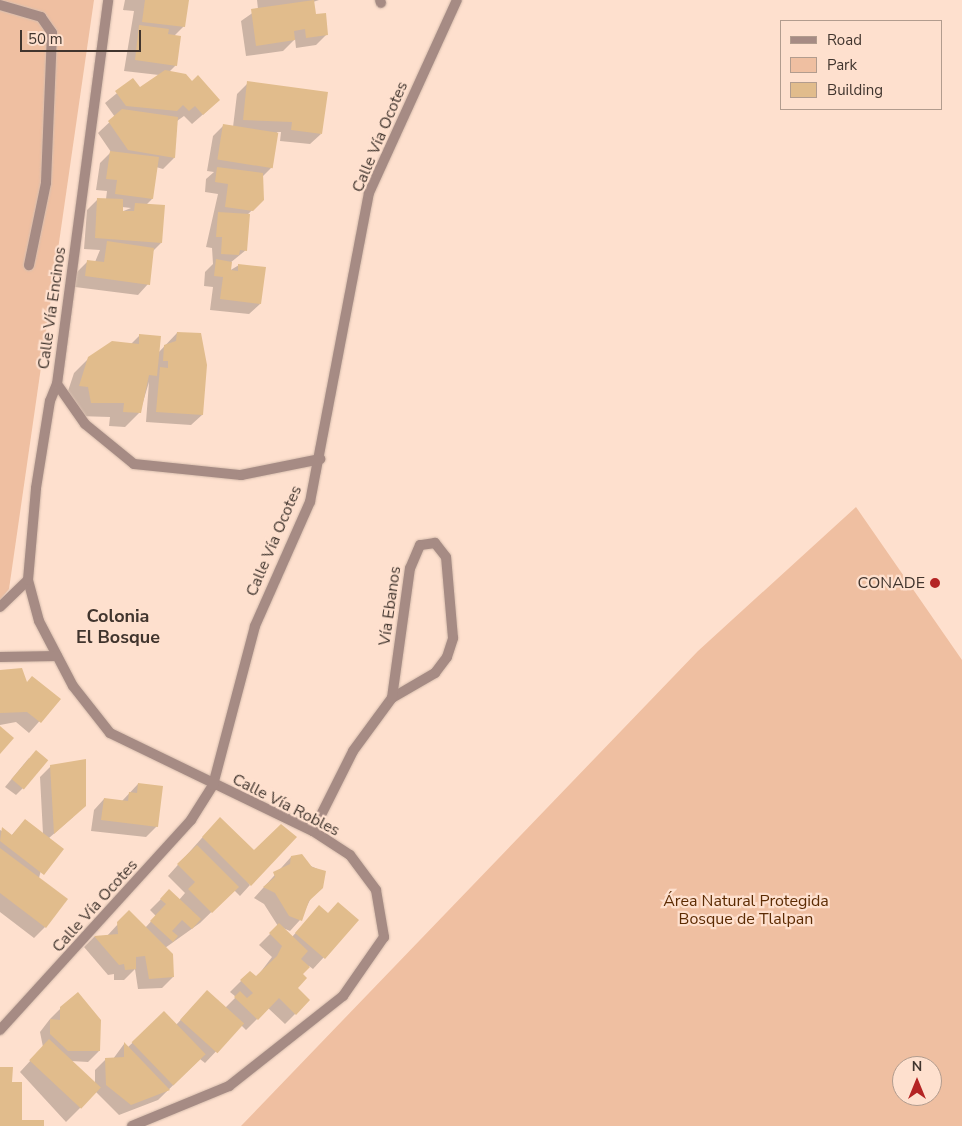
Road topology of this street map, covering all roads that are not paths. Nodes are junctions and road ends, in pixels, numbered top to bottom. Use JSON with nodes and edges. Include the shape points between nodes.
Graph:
{"nodes":[{"id":1,"x":108,"y":0,"type":"edge"},
{"id":2,"x":457,"y":0,"type":"edge"},
{"id":3,"x":0,"y":6,"type":"edge"},
{"id":4,"x":35,"y":239,"type":"dead end"},
{"id":5,"x":57,"y":384,"type":"junction"},
{"id":6,"x":320,"y":459,"type":"junction"},
{"id":7,"x":28,"y":580,"type":"junction"},
{"id":8,"x":0,"y":607,"type":"edge"},
{"id":9,"x":57,"y":656,"type":"junction"},
{"id":10,"x":0,"y":657,"type":"edge"},
{"id":11,"x":392,"y":698,"type":"junction"},
{"id":12,"x":213,"y":785,"type":"junction"},
{"id":13,"x":313,"y":831,"type":"junction"},
{"id":14,"x":0,"y":1030,"type":"edge"},
{"id":15,"x":132,"y":1126,"type":"edge"}],
"edges":[{"from":1,"to":5,"type":"street","name":"Calle Vía Encinos"},
{"from":2,"to":6,"type":"street","name":"Calle Vía Ocotes","via":[[369,193]]},
{"from":3,"to":4,"type":"street","via":[[41,17],[52,33],[46,182]]},
{"from":5,"to":6,"type":"street","via":[[85,424],[134,464],[241,475]]},
{"from":5,"to":7,"type":"street","name":"Calle Vía Encinos","via":[[50,402],[36,488]]},
{"from":6,"to":12,"type":"street","name":"Calle Vía Ocotes","via":[[310,502],[254,626]]},
{"from":7,"to":8,"type":"street"},
{"from":7,"to":9,"type":"street","name":"Calle Vía Robles","via":[[39,621]]},
{"from":9,"to":10,"type":"street"},
{"from":9,"to":12,"type":"street","name":"Calle Vía Robles","via":[[73,686],[110,733]]},
{"from":11,"to":11,"type":"street","name":"Vía Ebanos","via":[[435,673],[447,658],[453,638],[446,557],[435,543],[420,545],[410,568]]},
{"from":11,"to":13,"type":"street","name":"Vía Ebanos","via":[[353,751]]},
{"from":12,"to":13,"type":"street","name":"Calle Vía Robles"},
{"from":12,"to":14,"type":"street","name":"Calle Vía Ocotes","via":[[191,820]]},
{"from":13,"to":15,"type":"street","name":"Calle Vía Robles","via":[[350,855],[376,890],[384,937],[343,996],[228,1086]]}]}
